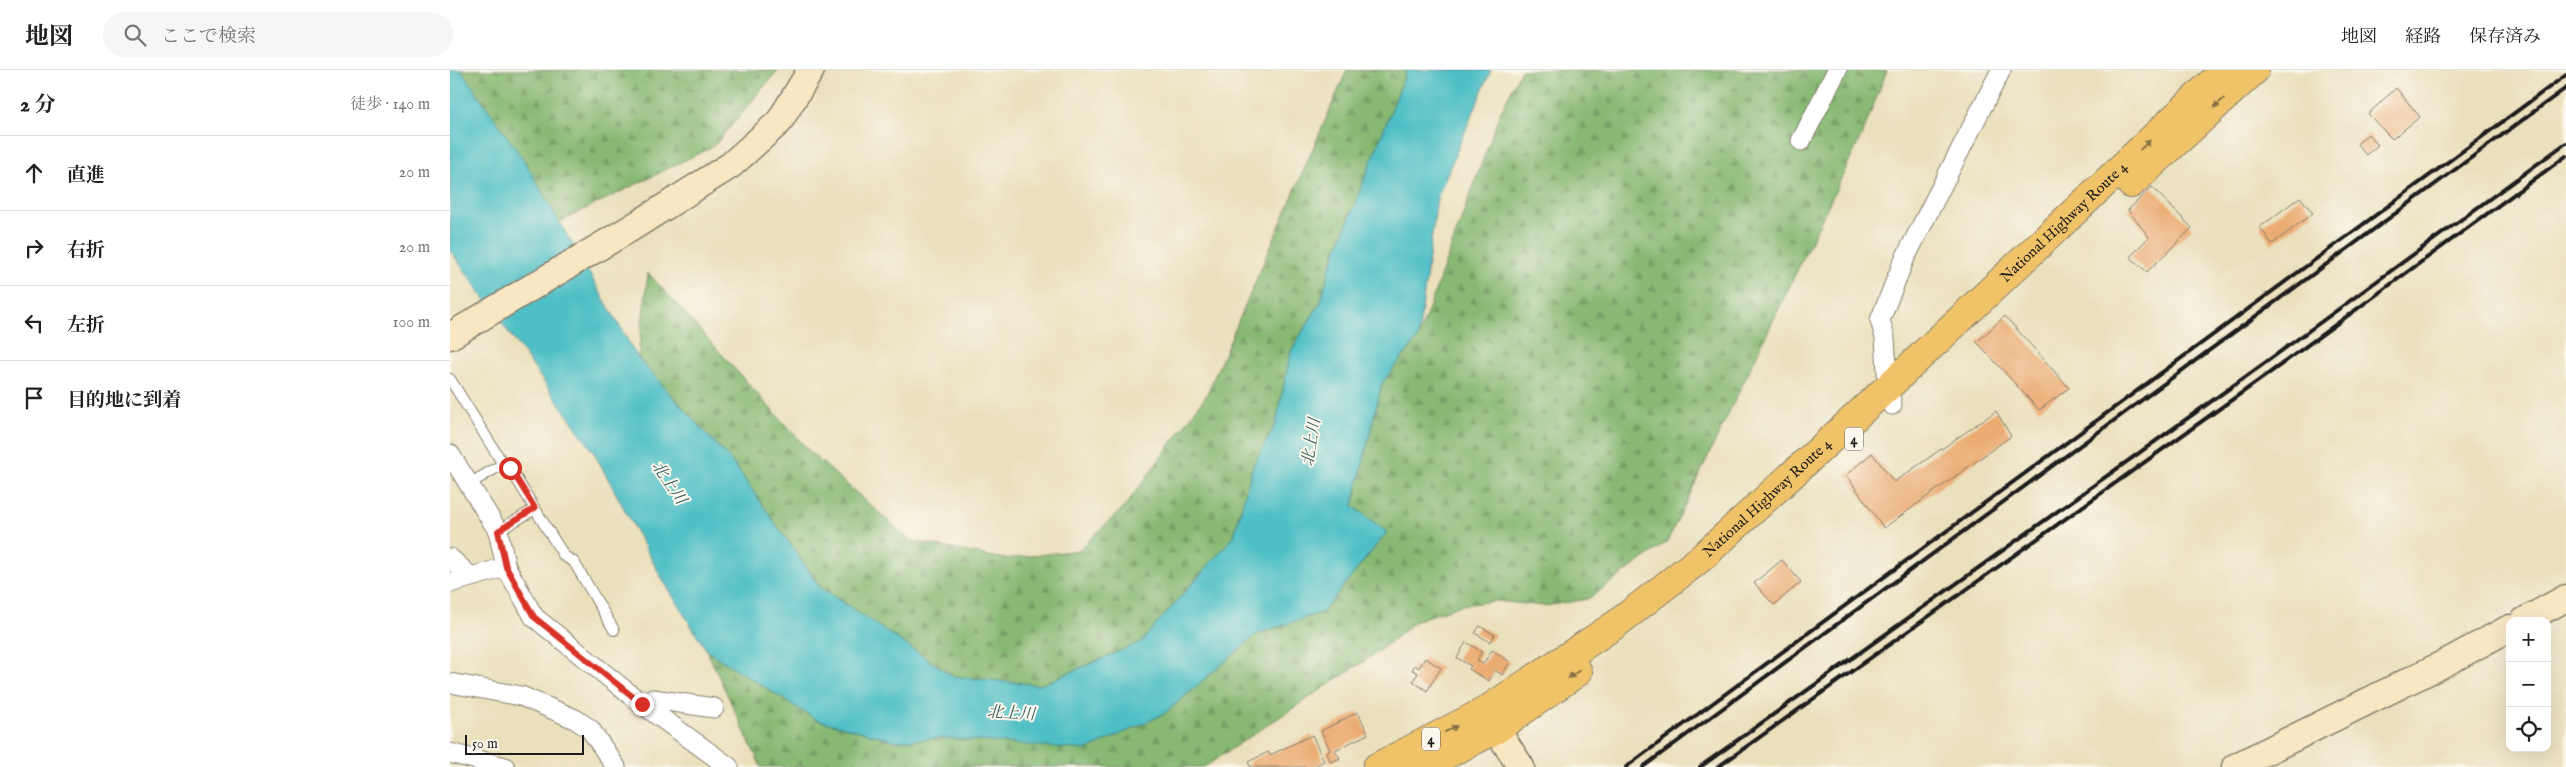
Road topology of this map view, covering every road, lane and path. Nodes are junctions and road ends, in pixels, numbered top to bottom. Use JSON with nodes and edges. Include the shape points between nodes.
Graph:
{"nodes":[{"id":1,"x":811,"y":70,"type":"edge"},
{"id":2,"x":1837,"y":70,"type":"edge"},
{"id":3,"x":2001,"y":70,"type":"edge"},
{"id":4,"x":2225,"y":70,"type":"edge"},
{"id":5,"x":2255,"y":70,"type":"edge"},
{"id":6,"x":1801,"y":140,"type":"dead end"},
{"id":7,"x":450,"y":336,"type":"edge"},
{"id":8,"x":450,"y":379,"type":"edge"},
{"id":9,"x":1890,"y":396,"type":"junction"},
{"id":10,"x":450,"y":454,"type":"edge"},
{"id":11,"x":503,"y":464,"type":"junction"},
{"id":12,"x":469,"y":484,"type":"junction"},
{"id":13,"x":535,"y":508,"type":"junction"},
{"id":14,"x":498,"y":531,"type":"junction"},
{"id":15,"x":450,"y":558,"type":"edge"},
{"id":16,"x":506,"y":567,"type":"junction"},
{"id":17,"x":471,"y":577,"type":"junction"},
{"id":18,"x":450,"y":583,"type":"edge"},
{"id":19,"x":2566,"y":598,"type":"edge"},
{"id":20,"x":2531,"y":617,"type":"edge"},
{"id":21,"x":614,"y":630,"type":"dead end"},
{"id":22,"x":2506,"y":630,"type":"edge"},
{"id":23,"x":450,"y":683,"type":"edge"},
{"id":24,"x":642,"y":704,"type":"junction"},
{"id":25,"x":714,"y":708,"type":"dead end"},
{"id":26,"x":1491,"y":720,"type":"junction"},
{"id":27,"x":450,"y":753,"type":"edge"},
{"id":28,"x":505,"y":767,"type":"edge"},
{"id":29,"x":616,"y":767,"type":"edge"},
{"id":30,"x":729,"y":767,"type":"edge"},
{"id":31,"x":1377,"y":767,"type":"edge"},
{"id":32,"x":1422,"y":767,"type":"edge"},
{"id":33,"x":1521,"y":767,"type":"edge"},
{"id":34,"x":2235,"y":767,"type":"edge"}],
"edges":[{"from":1,"to":7,"type":"street","via":[[779,122],[731,165]]},
{"from":2,"to":6,"type":"street"},
{"from":3,"to":9,"type":"street","via":[[1904,260],[1880,320],[1885,338]]},
{"from":9,"to":4,"type":"highway","name":"National Highway Route 4","number":"4","one_way":true},
{"from":5,"to":9,"type":"highway","name":"National Highway Route 4","number":"4","one_way":true},
{"from":8,"to":11,"type":"lane"},
{"from":9,"to":26,"type":"highway","name":"National Highway Route 4","number":"4","via":[[1710,572],[1629,636]]},
{"from":10,"to":12,"type":"street"},
{"from":11,"to":12,"type":"lane"},
{"from":11,"to":13,"type":"lane","via":[[510,468]]},
{"from":12,"to":14,"type":"street"},
{"from":13,"to":14,"type":"lane"},
{"from":13,"to":21,"type":"lane","via":[[564,556],[574,562]]},
{"from":14,"to":16,"type":"street"},
{"from":15,"to":17,"type":"street"},
{"from":16,"to":17,"type":"street"},
{"from":16,"to":24,"type":"street","via":[[534,617]]},
{"from":17,"to":18,"type":"street"},
{"from":19,"to":20,"type":"street"},
{"from":22,"to":34,"type":"street"},
{"from":23,"to":29,"type":"street","via":[[521,696],[575,719],[590,730]]},
{"from":24,"to":25,"type":"street","via":[[653,699]]},
{"from":24,"to":30,"type":"street"},
{"from":31,"to":26,"type":"highway","name":"National Highway Route 4","number":"4","one_way":true},
{"from":26,"to":32,"type":"highway","name":"National Highway Route 4","number":"4"},
{"from":26,"to":33,"type":"street"},
{"from":27,"to":28,"type":"street"}]}
